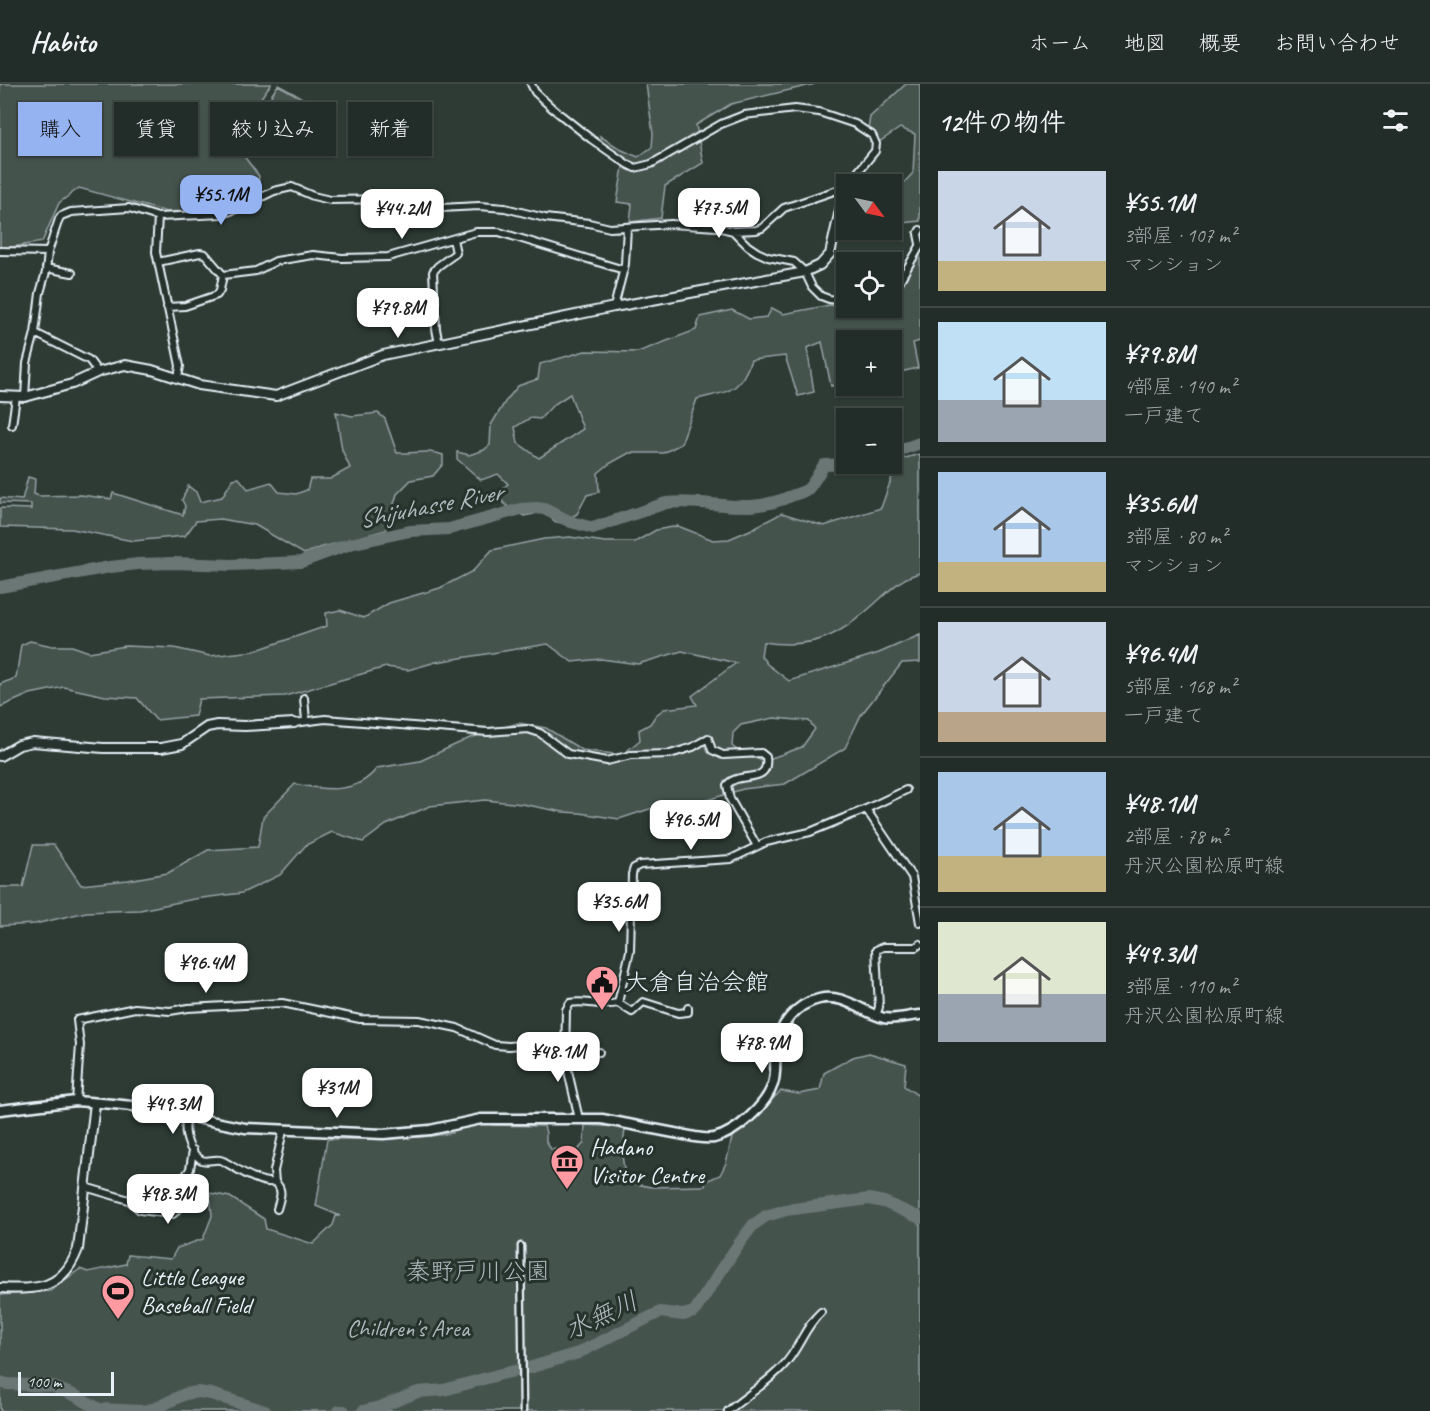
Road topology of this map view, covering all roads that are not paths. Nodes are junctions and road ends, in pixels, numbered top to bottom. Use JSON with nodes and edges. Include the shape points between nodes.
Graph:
{"nodes":[{"id":1,"x":531,"y":84,"type":"edge"},
{"id":2,"x":857,"y":174,"type":"edge"},
{"id":3,"x":836,"y":190,"type":"edge"},
{"id":4,"x":158,"y":217,"type":"junction"},
{"id":5,"x":627,"y":227,"type":"junction"},
{"id":6,"x":920,"y":230,"type":"edge"},
{"id":7,"x":733,"y":231,"type":"junction"},
{"id":8,"x":836,"y":234,"type":"edge"},
{"id":9,"x":453,"y":239,"type":"junction"},
{"id":10,"x":920,"y":245,"type":"edge"},
{"id":11,"x":0,"y":251,"type":"edge"},
{"id":12,"x":48,"y":252,"type":"junction"},
{"id":13,"x":158,"y":262,"type":"junction"},
{"id":14,"x":46,"y":268,"type":"junction"},
{"id":15,"x":624,"y":270,"type":"junction"},
{"id":16,"x":805,"y":272,"type":"junction"},
{"id":17,"x":72,"y":273,"type":"dead end"},
{"id":18,"x":223,"y":275,"type":"junction"},
{"id":19,"x":902,"y":277,"type":"edge"},
{"id":20,"x":836,"y":300,"type":"edge"},
{"id":21,"x":614,"y":307,"type":"junction"},
{"id":22,"x":167,"y":308,"type":"junction"},
{"id":23,"x":36,"y":333,"type":"junction"},
{"id":24,"x":439,"y":344,"type":"junction"},
{"id":25,"x":98,"y":372,"type":"junction"},
{"id":26,"x":178,"y":378,"type":"junction"},
{"id":27,"x":0,"y":396,"type":"edge"},
{"id":28,"x":16,"y":397,"type":"junction"},
{"id":29,"x":25,"y":397,"type":"junction"},
{"id":30,"x":12,"y":425,"type":"dead end"},
{"id":31,"x":304,"y":698,"type":"dead end"},
{"id":32,"x":306,"y":721,"type":"junction"},
{"id":33,"x":294,"y":723,"type":"joint"},
{"id":34,"x":0,"y":756,"type":"edge"},
{"id":35,"x":906,"y":790,"type":"dead end"},
{"id":36,"x":866,"y":809,"type":"junction"},
{"id":37,"x":757,"y":846,"type":"junction"},
{"id":38,"x":920,"y":923,"type":"edge"},
{"id":39,"x":920,"y":944,"type":"edge"},
{"id":40,"x":618,"y":1003,"type":"junction"},
{"id":41,"x":688,"y":1008,"type":"dead end"},
{"id":42,"x":920,"y":1015,"type":"edge"},
{"id":43,"x":876,"y":1016,"type":"junction"},
{"id":44,"x":565,"y":1041,"type":"junction"},
{"id":45,"x":599,"y":1052,"type":"dead end"},
{"id":46,"x":565,"y":1053,"type":"junction"},
{"id":47,"x":76,"y":1101,"type":"junction"},
{"id":48,"x":95,"y":1103,"type":"junction"},
{"id":49,"x":0,"y":1110,"type":"edge"},
{"id":50,"x":187,"y":1116,"type":"junction"},
{"id":51,"x":579,"y":1119,"type":"junction"},
{"id":52,"x":283,"y":1131,"type":"junction"},
{"id":53,"x":193,"y":1150,"type":"junction"},
{"id":54,"x":275,"y":1182,"type":"junction"},
{"id":55,"x":85,"y":1187,"type":"junction"},
{"id":56,"x":277,"y":1209,"type":"dead end"},
{"id":57,"x":521,"y":1246,"type":"dead end"},
{"id":58,"x":0,"y":1288,"type":"edge"},
{"id":59,"x":821,"y":1312,"type":"dead end"},
{"id":60,"x":523,"y":1411,"type":"edge"},
{"id":61,"x":728,"y":1411,"type":"edge"}],
"edges":[{"from":1,"to":2,"type":"street","via":[[552,108],[635,168],[651,164],[721,124],[744,116],[795,109],[855,124],[872,135],[876,144],[871,158]]},
{"from":3,"to":7,"type":"street","via":[[784,208],[762,228]]},
{"from":4,"to":5,"type":"street","via":[[222,214],[292,187],[330,200],[392,199],[440,208],[505,208],[545,218]]},
{"from":4,"to":12,"type":"street","via":[[129,208],[66,213],[59,219]]},
{"from":4,"to":13,"type":"street"},
{"from":5,"to":7,"type":"street","via":[[671,224],[717,226]]},
{"from":5,"to":15,"type":"street"},
{"from":6,"to":10,"type":"street"},
{"from":7,"to":16,"type":"street","via":[[758,252],[790,260]]},
{"from":8,"to":16,"type":"street","via":[[833,248],[820,265]]},
{"from":9,"to":15,"type":"street","via":[[476,232],[499,232]]},
{"from":9,"to":18,"type":"street","via":[[388,257],[313,255],[276,261],[256,272]]},
{"from":9,"to":24,"type":"street","via":[[456,254],[433,272]]},
{"from":10,"to":19,"type":"street"},
{"from":11,"to":12,"type":"street"},
{"from":12,"to":14,"type":"street"},
{"from":13,"to":18,"type":"street","via":[[205,254]]},
{"from":13,"to":22,"type":"street"},
{"from":14,"to":17,"type":"street"},
{"from":14,"to":23,"type":"street"},
{"from":15,"to":21,"type":"street"},
{"from":16,"to":20,"type":"street","via":[[821,296]]},
{"from":16,"to":21,"type":"street"},
{"from":18,"to":22,"type":"street","via":[[217,295]]},
{"from":21,"to":24,"type":"street"},
{"from":22,"to":26,"type":"street","via":[[180,366]]},
{"from":23,"to":25,"type":"street","via":[[89,360]]},
{"from":23,"to":29,"type":"street","via":[[27,363]]},
{"from":24,"to":26,"type":"street","via":[[366,360],[276,396]]},
{"from":25,"to":26,"type":"street","via":[[125,365]]},
{"from":25,"to":29,"type":"street"},
{"from":27,"to":28,"type":"street"},
{"from":28,"to":29,"type":"street"},
{"from":28,"to":30,"type":"street"},
{"from":31,"to":32,"type":"street"},
{"from":32,"to":33,"type":"street"},
{"from":32,"to":37,"type":"street","via":[[325,719],[488,732],[528,729],[568,754],[607,761],[631,755],[670,754],[708,738],[712,750],[723,755],[761,753],[766,757],[765,771],[727,785],[730,799]]},
{"from":33,"to":34,"type":"street","via":[[217,725],[207,727],[182,744],[161,748],[33,742]]},
{"from":35,"to":36,"type":"street"},
{"from":36,"to":37,"type":"street","via":[[810,832]]},
{"from":36,"to":38,"type":"street","via":[[912,877]]},
{"from":37,"to":40,"type":"street","via":[[731,859],[634,868],[630,951]]},
{"from":39,"to":43,"type":"street","via":[[876,950]]},
{"from":40,"to":41,"type":"street","via":[[632,1012],[643,1002],[678,1013],[688,1012]]},
{"from":40,"to":44,"type":"street","via":[[570,1003],[566,1010]]},
{"from":42,"to":43,"type":"main road","via":[[888,1019]]},
{"from":43,"to":51,"type":"main road","via":[[849,1002],[829,998],[796,1010],[779,1034],[769,1094],[726,1134],[696,1137],[624,1122]]},
{"from":44,"to":46,"type":"street"},
{"from":44,"to":47,"type":"street","via":[[495,1045],[457,1028],[419,1020],[360,1018],[282,1003],[170,1011],[135,1008],[77,1020],[80,1045]]},
{"from":45,"to":46,"type":"street"},
{"from":46,"to":51,"type":"street"},
{"from":47,"to":48,"type":"main road"},
{"from":47,"to":49,"type":"main road"},
{"from":48,"to":50,"type":"main road"},
{"from":48,"to":55,"type":"street"},
{"from":50,"to":52,"type":"main road"},
{"from":50,"to":53,"type":"street","via":[[185,1134]]},
{"from":51,"to":52,"type":"main road","via":[[481,1119],[430,1130],[383,1134]]},
{"from":52,"to":54,"type":"street"},
{"from":53,"to":54,"type":"street","via":[[204,1161],[219,1159],[240,1172]]},
{"from":53,"to":55,"type":"street","via":[[190,1169],[177,1189],[178,1209],[173,1214],[140,1210],[129,1200]]},
{"from":54,"to":56,"type":"street","via":[[282,1194]]},
{"from":55,"to":58,"type":"street","via":[[78,1249],[62,1277],[39,1288]]},
{"from":57,"to":60,"type":"street"},
{"from":59,"to":61,"type":"street","via":[[783,1367]]}]}
